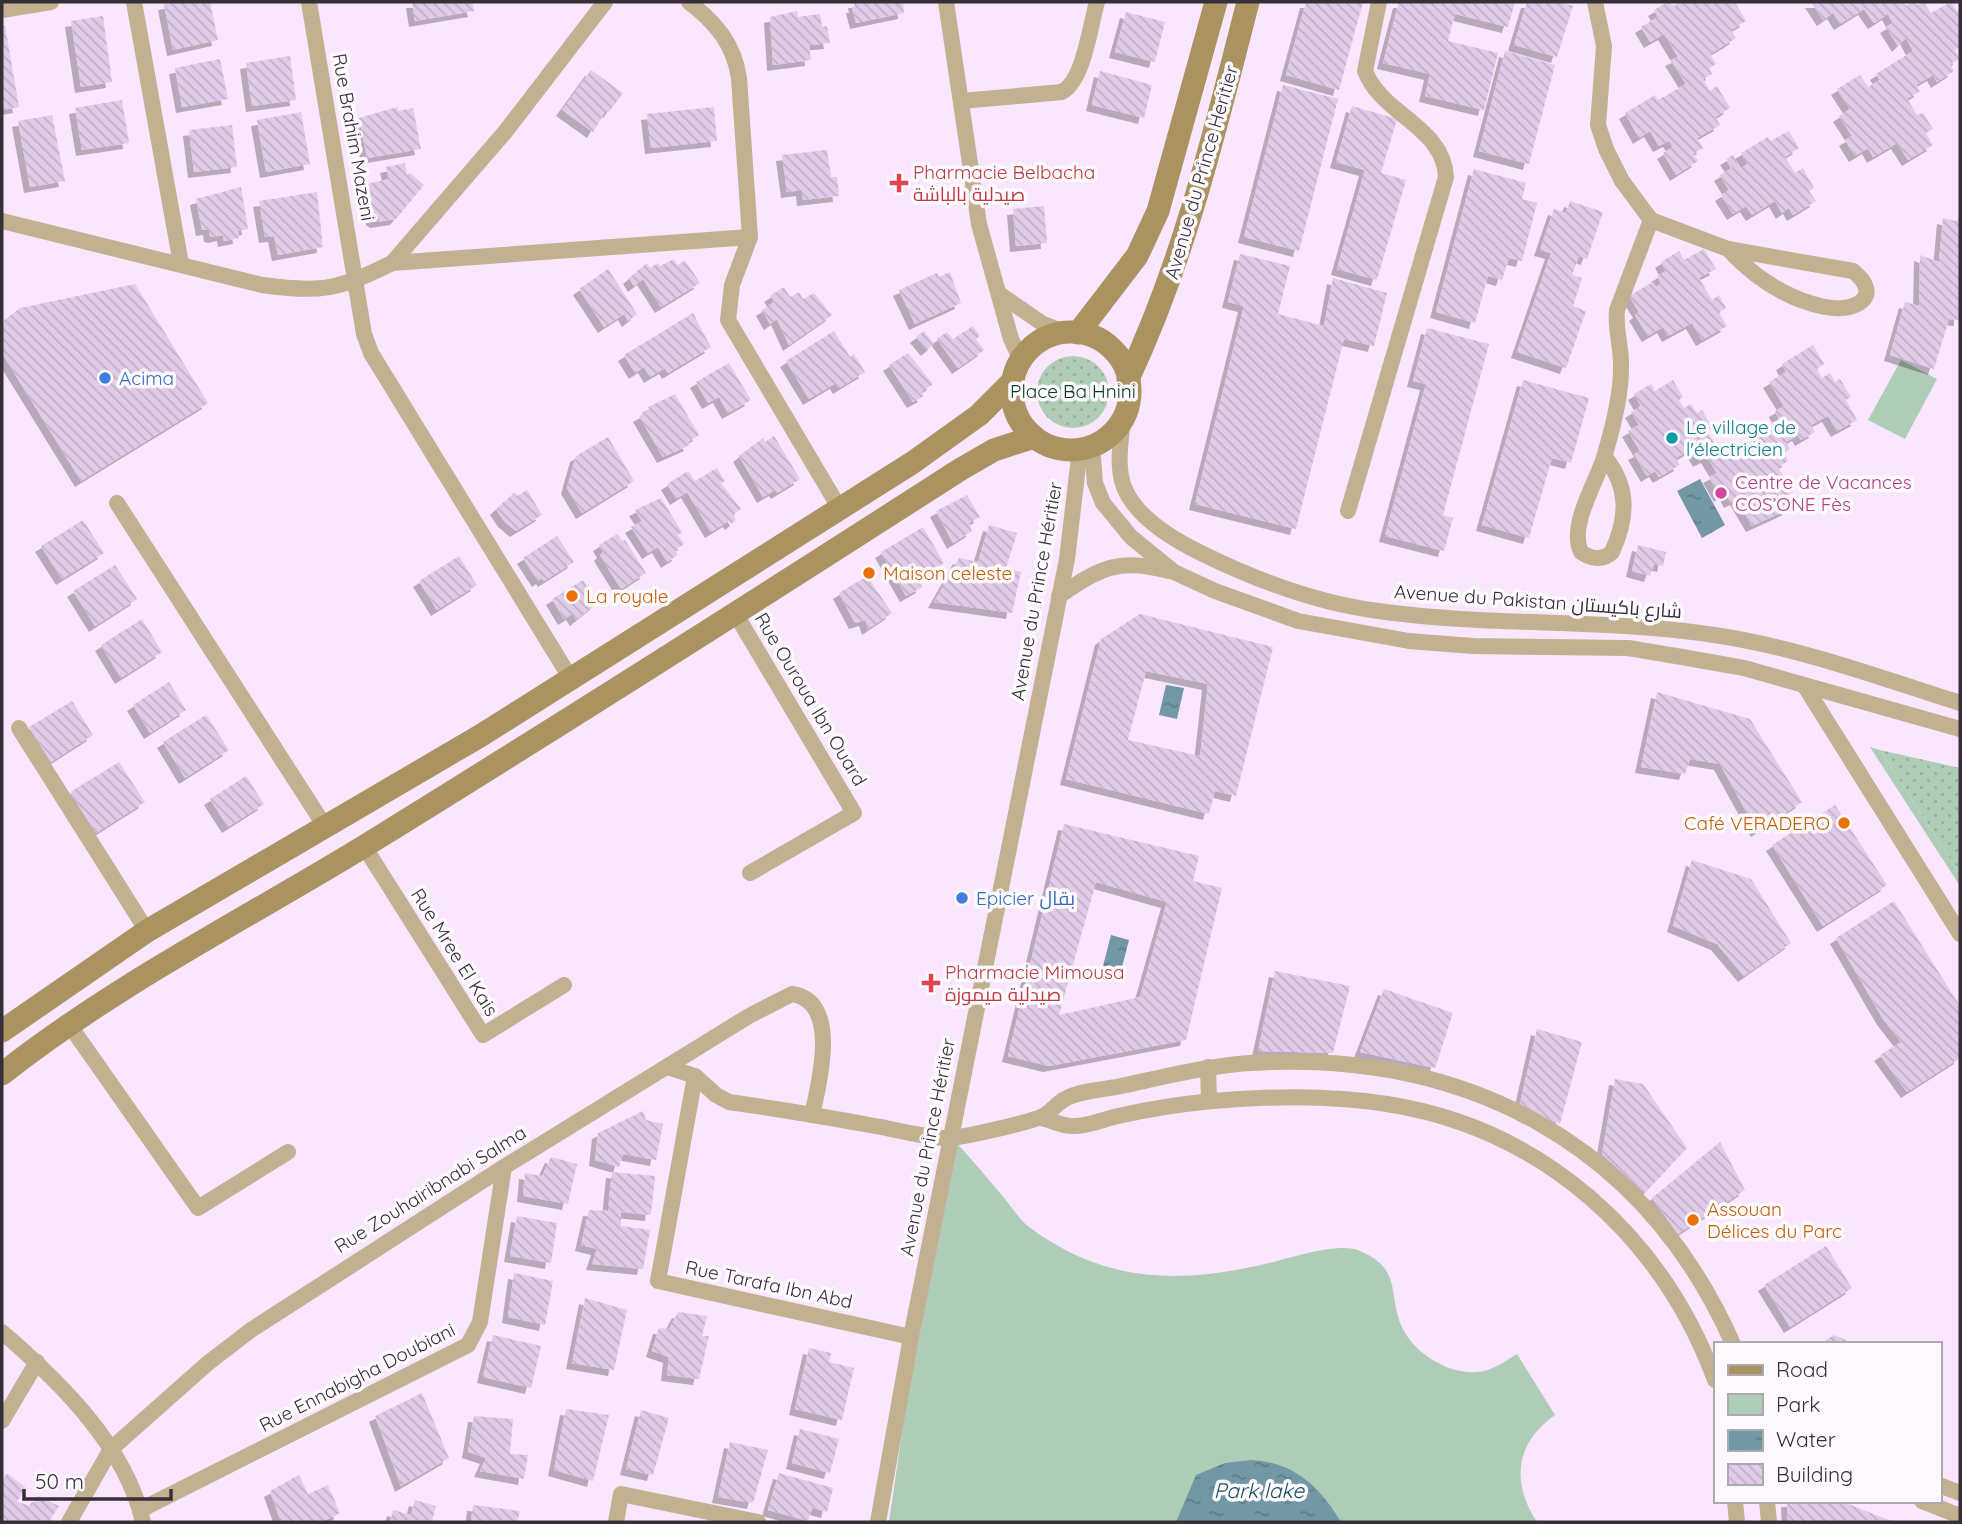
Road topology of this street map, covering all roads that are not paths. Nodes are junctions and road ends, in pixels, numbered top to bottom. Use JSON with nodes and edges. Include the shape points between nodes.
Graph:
{"nodes":[{"id":1,"x":51,"y":2,"type":"edge"},
{"id":2,"x":134,"y":2,"type":"edge"},
{"id":3,"x":309,"y":2,"type":"edge"},
{"id":4,"x":605,"y":2,"type":"edge"},
{"id":5,"x":689,"y":2,"type":"edge"},
{"id":6,"x":946,"y":2,"type":"edge"},
{"id":7,"x":1097,"y":2,"type":"edge"},
{"id":8,"x":1216,"y":2,"type":"edge"},
{"id":9,"x":1248,"y":2,"type":"edge"},
{"id":10,"x":1379,"y":2,"type":"edge"},
{"id":11,"x":1595,"y":2,"type":"edge"},
{"id":12,"x":2,"y":10,"type":"edge"},
{"id":13,"x":961,"y":101,"type":"junction"},
{"id":14,"x":2,"y":220,"type":"edge"},
{"id":15,"x":1651,"y":220,"type":"junction"},
{"id":16,"x":750,"y":237,"type":"junction"},
{"id":17,"x":1728,"y":249,"type":"junction"},
{"id":18,"x":392,"y":263,"type":"junction"},
{"id":19,"x":181,"y":264,"type":"junction"},
{"id":20,"x":358,"y":280,"type":"junction"},
{"id":21,"x":1001,"y":295,"type":"junction"},
{"id":22,"x":1072,"y":333,"type":"junction"},
{"id":23,"x":1017,"y":370,"type":"junction"},
{"id":24,"x":1128,"y":379,"type":"junction"},
{"id":25,"x":1123,"y":419,"type":"junction"},
{"id":26,"x":1034,"y":437,"type":"junction"},
{"id":27,"x":1086,"y":448,"type":"junction"},
{"id":28,"x":1605,"y":457,"type":"junction"},
{"id":29,"x":117,"y":503,"type":"dead end"},
{"id":30,"x":840,"y":509,"type":"junction"},
{"id":31,"x":1348,"y":511,"type":"dead end"},
{"id":32,"x":1174,"y":572,"type":"junction"},
{"id":33,"x":1059,"y":596,"type":"junction"},
{"id":34,"x":735,"y":613,"type":"junction"},
{"id":35,"x":571,"y":679,"type":"junction"},
{"id":36,"x":1804,"y":685,"type":"junction"},
{"id":37,"x":1960,"y":703,"type":"edge"},
{"id":38,"x":19,"y":728,"type":"dead end"},
{"id":39,"x":1960,"y":729,"type":"edge"},
{"id":40,"x":326,"y":828,"type":"junction"},
{"id":41,"x":364,"y":846,"type":"junction"},
{"id":42,"x":750,"y":873,"type":"dead end"},
{"id":43,"x":147,"y":931,"type":"junction"},
{"id":44,"x":1960,"y":934,"type":"edge"},
{"id":45,"x":564,"y":985,"type":"dead end"},
{"id":46,"x":68,"y":1023,"type":"junction"},
{"id":47,"x":2,"y":1031,"type":"edge"},
{"id":48,"x":667,"y":1067,"type":"junction"},
{"id":49,"x":1208,"y":1067,"type":"junction"},
{"id":50,"x":2,"y":1074,"type":"edge"},
{"id":51,"x":695,"y":1076,"type":"junction"},
{"id":52,"x":1209,"y":1101,"type":"junction"},
{"id":53,"x":812,"y":1115,"type":"junction"},
{"id":54,"x":1041,"y":1118,"type":"junction"},
{"id":55,"x":950,"y":1139,"type":"junction"},
{"id":56,"x":288,"y":1152,"type":"dead end"},
{"id":57,"x":504,"y":1167,"type":"junction"},
{"id":58,"x":2,"y":1332,"type":"edge"},
{"id":59,"x":911,"y":1337,"type":"junction"},
{"id":60,"x":1732,"y":1342,"type":"edge"},
{"id":61,"x":37,"y":1362,"type":"junction"},
{"id":62,"x":1714,"y":1378,"type":"edge"},
{"id":63,"x":2,"y":1421,"type":"edge"},
{"id":64,"x":111,"y":1450,"type":"junction"},
{"id":65,"x":1941,"y":1486,"type":"edge"},
{"id":66,"x":1960,"y":1493,"type":"edge"},
{"id":67,"x":1735,"y":1503,"type":"edge"},
{"id":68,"x":1767,"y":1503,"type":"edge"},
{"id":69,"x":1927,"y":1503,"type":"edge"},
{"id":70,"x":141,"y":1516,"type":"edge"},
{"id":71,"x":1960,"y":1516,"type":"edge"},
{"id":72,"x":69,"y":1522,"type":"edge"},
{"id":73,"x":616,"y":1522,"type":"edge"},
{"id":74,"x":758,"y":1522,"type":"edge"},
{"id":75,"x":878,"y":1522,"type":"edge"},
{"id":76,"x":1737,"y":1522,"type":"edge"},
{"id":77,"x":1769,"y":1522,"type":"edge"}],
"edges":[{"from":1,"to":12,"type":"street"},
{"from":2,"to":19,"type":"street"},
{"from":3,"to":20,"type":"street","name":"Rue Brahim Mazeni"},
{"from":4,"to":18,"type":"street","via":[[505,132]]},
{"from":5,"to":16,"type":"street","via":[[717,26],[737,62]]},
{"from":6,"to":13,"type":"street"},
{"from":7,"to":13,"type":"street","via":[[1070,88]]},
{"from":8,"to":22,"type":"main road","via":[[1158,211],[1129,267]]},
{"from":9,"to":24,"type":"main road","name":"Avenue du Prince Heritier","via":[[1186,235]]},
{"from":10,"to":31,"type":"street","via":[[1365,71],[1383,99],[1435,144],[1446,177]]},
{"from":11,"to":15,"type":"street","via":[[1604,46],[1598,125],[1622,181]]},
{"from":13,"to":21,"type":"street","via":[[979,224]]},
{"from":14,"to":19,"type":"street"},
{"from":15,"to":17,"type":"street"},
{"from":15,"to":28,"type":"street","via":[[1617,310],[1620,379]]},
{"from":16,"to":18,"type":"street"},
{"from":16,"to":30,"type":"street","via":[[732,285],[728,320]]},
{"from":17,"to":17,"type":"street","via":[[1853,271],[1863,279],[1865,299],[1843,309],[1799,299],[1769,286]]},
{"from":18,"to":20,"type":"street"},
{"from":19,"to":20,"type":"street","via":[[262,285],[302,290],[334,288]]},
{"from":20,"to":35,"type":"street","name":"Rue Brahim Mazeni","via":[[364,334],[371,353]]},
{"from":21,"to":22,"type":"street","via":[[1043,324]]},
{"from":21,"to":23,"type":"street"},
{"from":22,"to":23,"type":"main road","via":[[1041,341]]},
{"from":22,"to":24,"type":"main road","via":[[1109,346],[1120,358]]},
{"from":23,"to":26,"type":"main road","via":[[1017,415]]},
{"from":23,"to":30,"type":"main road","via":[[979,415],[946,441]]},
{"from":24,"to":25,"type":"main road"},
{"from":25,"to":27,"type":"main road","via":[[1112,433]]},
{"from":25,"to":37,"type":"street","name":"Avenue du Pakistan شارع باكيستان","via":[[1119,468],[1137,508],[1185,545],[1272,584],[1376,611],[1723,636],[1825,659]]},
{"from":26,"to":27,"type":"main road","via":[[1053,447]]},
{"from":26,"to":34,"type":"main road","via":[[994,450],[961,468]]},
{"from":27,"to":32,"type":"street","via":[[1095,483],[1111,516]]},
{"from":27,"to":33,"type":"street","name":"Avenue du Prince Héritier"},
{"from":28,"to":28,"type":"street","via":[[1588,495],[1578,538],[1581,552],[1593,558],[1612,552],[1625,509],[1623,487]]},
{"from":29,"to":40,"type":"street"},
{"from":30,"to":35,"type":"main road"},
{"from":32,"to":33,"type":"street","via":[[1147,565],[1116,565],[1095,572]]},
{"from":32,"to":36,"type":"street","via":[[1252,606],[1350,632],[1473,646],[1628,648],[1744,668]]},
{"from":33,"to":55,"type":"street","name":"Avenue du Prince Héritier"},
{"from":34,"to":41,"type":"main road"},
{"from":34,"to":42,"type":"street","name":"Rue Ouroua Ibn Ouard","via":[[854,813]]},
{"from":35,"to":40,"type":"main road"},
{"from":36,"to":39,"type":"street"},
{"from":36,"to":44,"type":"street"},
{"from":38,"to":43,"type":"street"},
{"from":40,"to":43,"type":"main road"},
{"from":41,"to":45,"type":"street","name":"Rue Mree El Kais","via":[[482,1035]]},
{"from":41,"to":46,"type":"main road","via":[[156,966]]},
{"from":43,"to":47,"type":"main road"},
{"from":46,"to":50,"type":"main road"},
{"from":46,"to":56,"type":"street","via":[[198,1208]]},
{"from":48,"to":51,"type":"street"},
{"from":48,"to":53,"type":"street","name":"Rue Zouhairibnabi Salma","via":[[771,1002],[801,995],[811,1004],[822,1035],[822,1072]]},
{"from":48,"to":57,"type":"street","name":"Rue Zouhairibnabi Salma"},
{"from":49,"to":52,"type":"street"},
{"from":49,"to":54,"type":"street","via":[[1067,1097]]},
{"from":49,"to":60,"type":"street","via":[[1303,1062],[1406,1071],[1508,1106],[1590,1157],[1635,1196],[1685,1255]]},
{"from":51,"to":53,"type":"street","via":[[729,1102]]},
{"from":51,"to":59,"type":"street","name":"Rue Tarafa Ibn Abd","via":[[658,1281]]},
{"from":52,"to":54,"type":"street","via":[[1072,1126]]},
{"from":52,"to":62,"type":"street","via":[[1293,1097],[1387,1104],[1468,1125],[1527,1153],[1568,1177],[1637,1242],[1678,1301]]},
{"from":53,"to":55,"type":"street"},
{"from":54,"to":55,"type":"street"},
{"from":55,"to":59,"type":"street","name":"Avenue du Prince Héritier"},
{"from":57,"to":64,"type":"street","name":"Rue Zouhairibnabi Salma","via":[[251,1330]]},
{"from":57,"to":70,"type":"street","name":"Rue Ennabigha Doubiani","via":[[480,1322],[468,1345]]},
{"from":58,"to":61,"type":"street"},
{"from":59,"to":75,"type":"street","name":"Avenue du Prince Héritier"},
{"from":61,"to":63,"type":"street"},
{"from":61,"to":64,"type":"street"},
{"from":64,"to":70,"type":"street"},
{"from":64,"to":72,"type":"street","name":"Rue Zouhairibnabi Salma"},
{"from":65,"to":66,"type":"street"},
{"from":67,"to":76,"type":"street"},
{"from":68,"to":77,"type":"street"},
{"from":69,"to":71,"type":"street"},
{"from":73,"to":74,"type":"street","via":[[621,1494]]}]}
